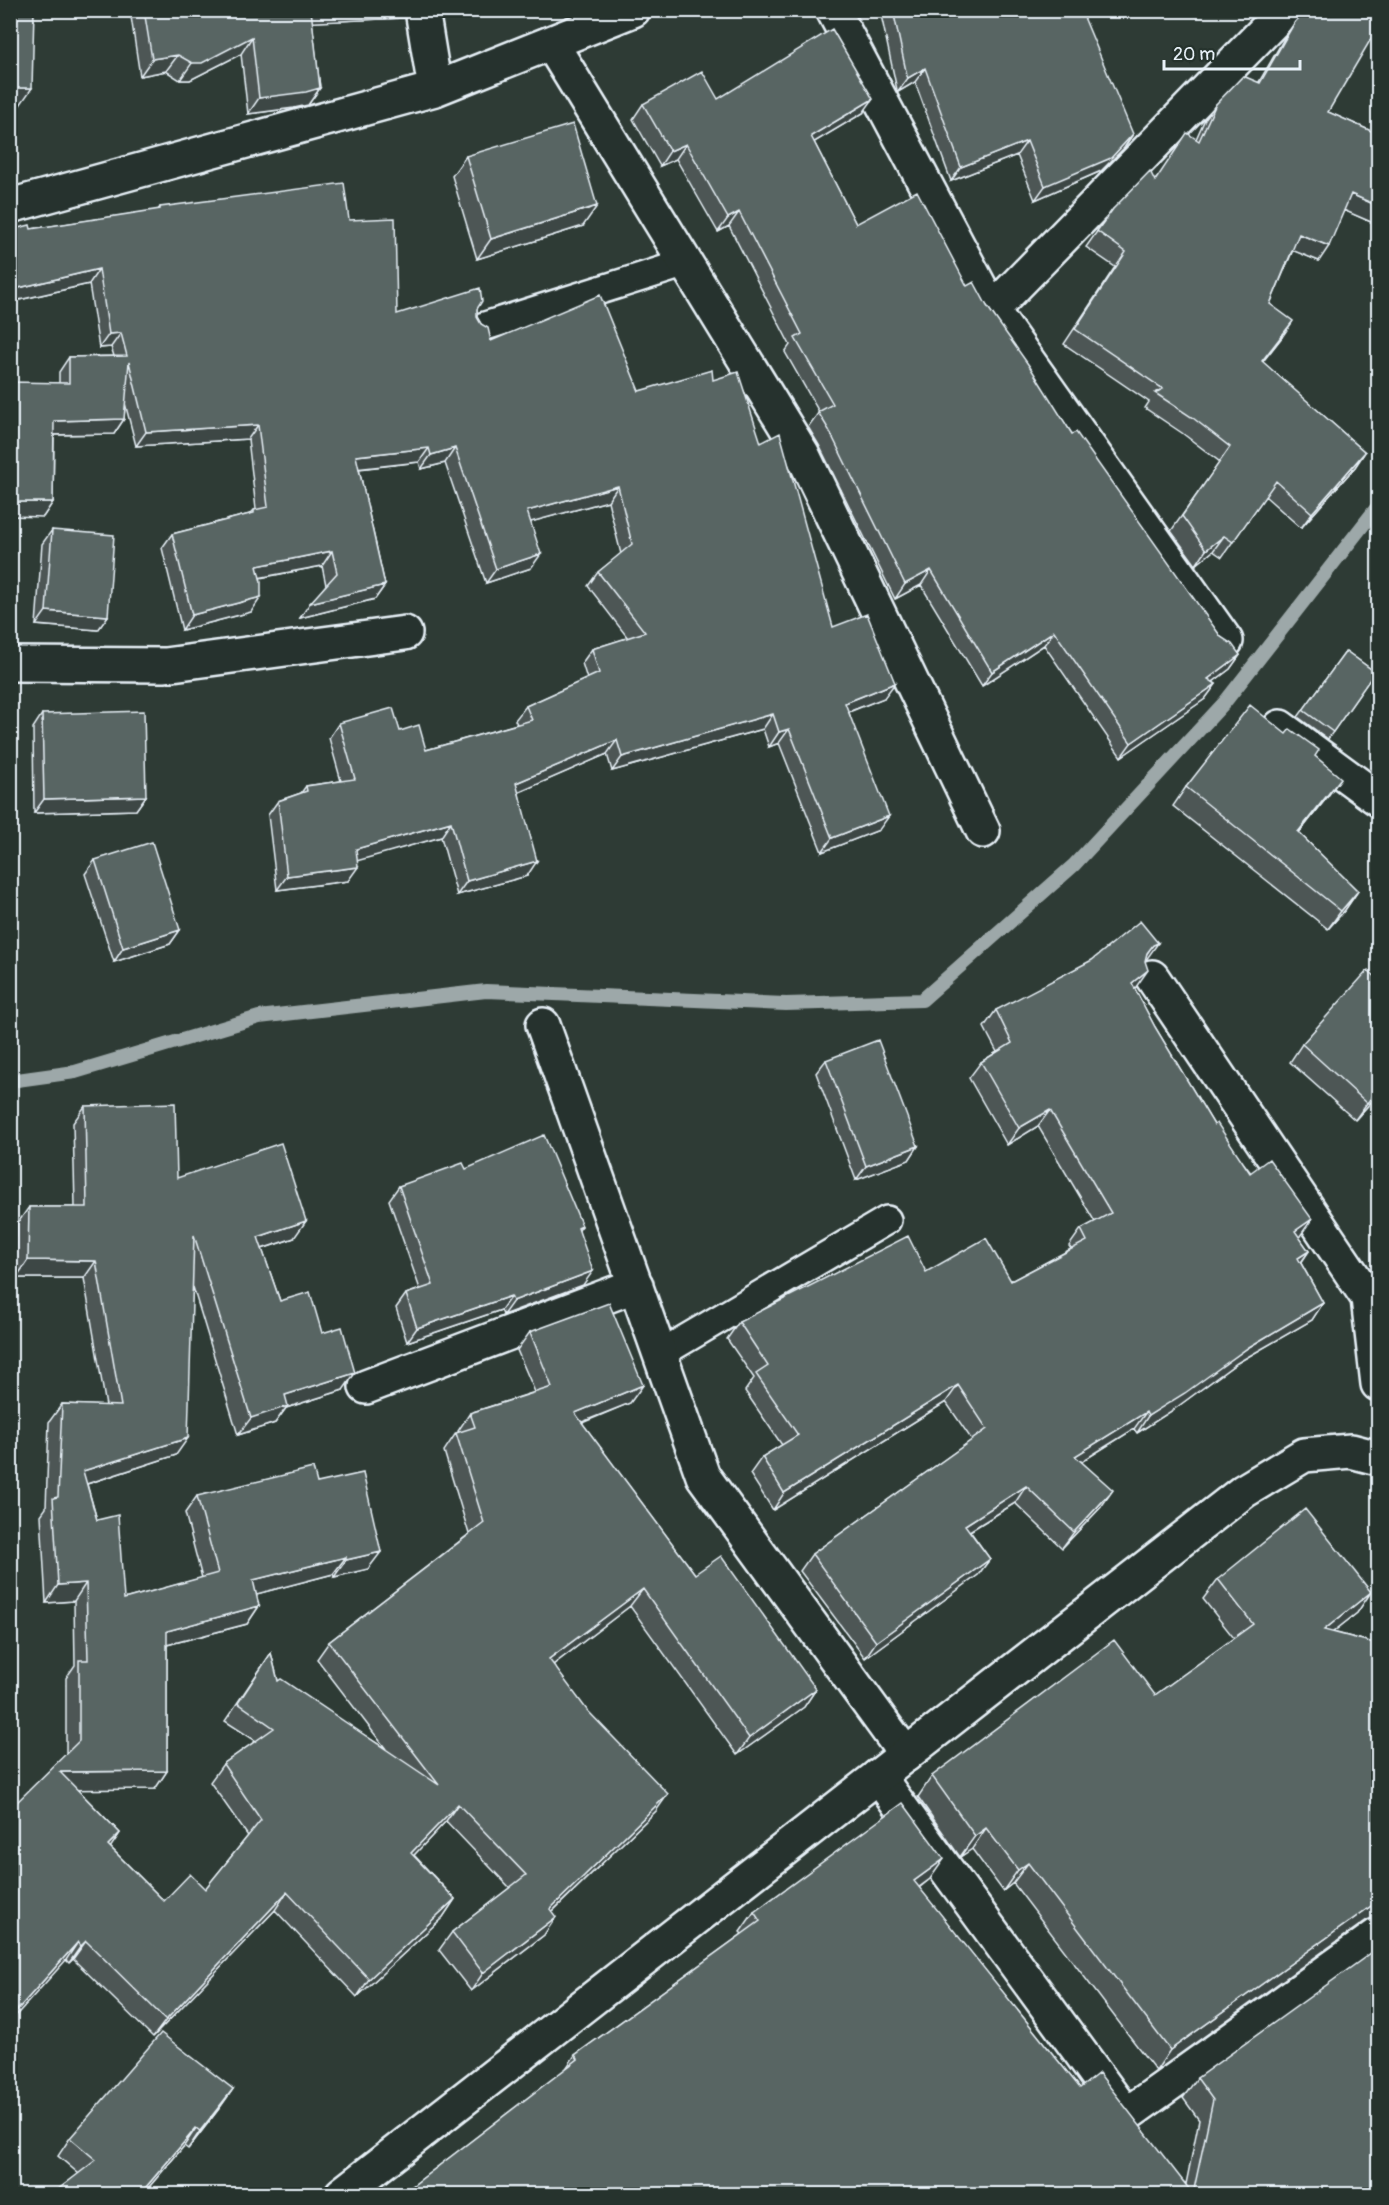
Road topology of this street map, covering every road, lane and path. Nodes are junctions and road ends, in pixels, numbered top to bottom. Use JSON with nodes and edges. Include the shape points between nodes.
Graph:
{"nodes":[{"id":1,"x":422,"y":10,"type":"edge"},
{"id":2,"x":633,"y":10,"type":"edge"},
{"id":3,"x":833,"y":10,"type":"edge"},
{"id":4,"x":1285,"y":10,"type":"edge"},
{"id":5,"x":551,"y":43,"type":"junction"},
{"id":6,"x":435,"y":89,"type":"junction"},
{"id":7,"x":10,"y":206,"type":"edge"},
{"id":8,"x":686,"y":263,"type":"junction"},
{"id":9,"x":992,"y":310,"type":"junction"},
{"id":10,"x":482,"y":327,"type":"edge"},
{"id":11,"x":405,"y":633,"type":"dead end"},
{"id":12,"x":1226,"y":641,"type":"edge"},
{"id":13,"x":10,"y":664,"type":"edge"},
{"id":14,"x":1280,"y":727,"type":"edge"},
{"id":15,"x":1378,"y":799,"type":"edge"},
{"id":16,"x":983,"y":831,"type":"dead end"},
{"id":17,"x":1152,"y":977,"type":"dead end"},
{"id":18,"x":543,"y":1025,"type":"dead end"},
{"id":19,"x":887,"y":1220,"type":"dead end"},
{"id":20,"x":636,"y":1285,"type":"junction"},
{"id":21,"x":660,"y":1354,"type":"junction"},
{"id":22,"x":1378,"y":1384,"type":"edge"},
{"id":23,"x":366,"y":1387,"type":"dead end"},
{"id":24,"x":1378,"y":1458,"type":"edge"},
{"id":25,"x":906,"y":1755,"type":"junction"},
{"id":26,"x":878,"y":1776,"type":"junction"},
{"id":27,"x":1378,"y":1935,"type":"edge"},
{"id":28,"x":342,"y":2194,"type":"edge"}],
"edges":[{"from":1,"to":6,"type":"street"},
{"from":2,"to":5,"type":"street"},
{"from":3,"to":9,"type":"street"},
{"from":4,"to":9,"type":"street"},
{"from":5,"to":6,"type":"street"},
{"from":5,"to":8,"type":"street"},
{"from":6,"to":7,"type":"street"},
{"from":8,"to":10,"type":"lane"},
{"from":8,"to":16,"type":"street","via":[[802,453]]},
{"from":9,"to":12,"type":"street"},
{"from":11,"to":13,"type":"street","via":[[165,665]]},
{"from":14,"to":15,"type":"street"},
{"from":17,"to":22,"type":"street","via":[[1368,1298]]},
{"from":18,"to":20,"type":"street"},
{"from":19,"to":21,"type":"lane"},
{"from":20,"to":21,"type":"street"},
{"from":20,"to":23,"type":"street"},
{"from":21,"to":25,"type":"street","via":[[703,1476]]},
{"from":24,"to":25,"type":"street","via":[[1351,1451],[1304,1455],[1245,1491]]},
{"from":25,"to":26,"type":"street"},
{"from":26,"to":27,"type":"street","via":[[1126,2115]]},
{"from":26,"to":28,"type":"street"}]}
